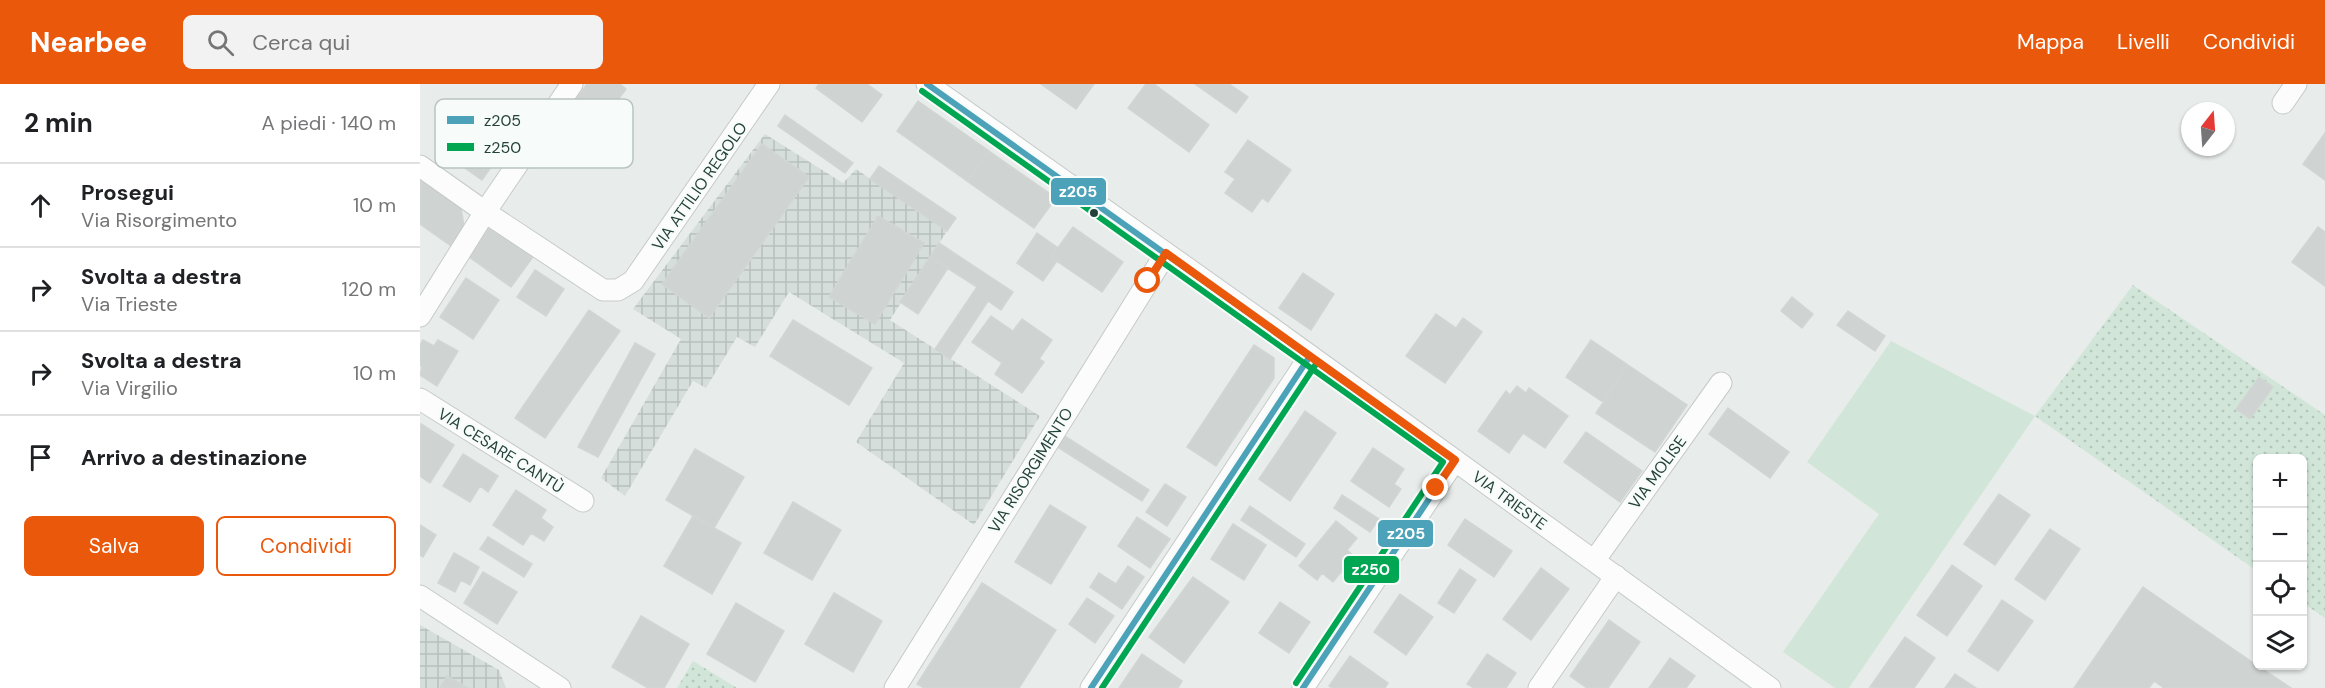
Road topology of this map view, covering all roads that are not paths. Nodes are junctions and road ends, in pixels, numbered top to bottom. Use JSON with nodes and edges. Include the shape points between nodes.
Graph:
{"nodes":[{"id":1,"x":572,"y":84,"type":"edge"},
{"id":2,"x":769,"y":84,"type":"edge"},
{"id":3,"x":927,"y":84,"type":"edge"},
{"id":4,"x":2296,"y":84,"type":"edge"},
{"id":5,"x":562,"y":99,"type":"edge"},
{"id":6,"x":2283,"y":103,"type":"dead end"},
{"id":7,"x":420,"y":166,"type":"edge"},
{"id":8,"x":515,"y":168,"type":"edge"},
{"id":9,"x":485,"y":212,"type":"junction"},
{"id":10,"x":1166,"y":253,"type":"junction"},
{"id":11,"x":420,"y":316,"type":"edge"},
{"id":12,"x":1310,"y":356,"type":"junction"},
{"id":13,"x":1721,"y":383,"type":"dead end"},
{"id":14,"x":420,"y":399,"type":"edge"},
{"id":15,"x":1455,"y":460,"type":"junction"},
{"id":16,"x":583,"y":501,"type":"dead end"},
{"id":17,"x":1594,"y":561,"type":"junction"},
{"id":18,"x":1616,"y":576,"type":"junction"},
{"id":19,"x":420,"y":596,"type":"edge"},
{"id":20,"x":532,"y":681,"type":"edge"},
{"id":21,"x":560,"y":688,"type":"edge"},
{"id":22,"x":895,"y":688,"type":"edge"},
{"id":23,"x":1091,"y":688,"type":"edge"},
{"id":24,"x":1304,"y":688,"type":"edge"},
{"id":25,"x":1539,"y":688,"type":"edge"},
{"id":26,"x":1770,"y":688,"type":"edge"}],
"edges":[{"from":1,"to":5,"type":"street"},
{"from":2,"to":9,"type":"street","name":"VIA ATTILIO REGOLO","via":[[627,286],[603,290]]},
{"from":3,"to":10,"type":"street","name":"VIA TRIESTE"},
{"from":4,"to":6,"type":"street"},
{"from":7,"to":9,"type":"street"},
{"from":8,"to":9,"type":"street"},
{"from":9,"to":11,"type":"street"},
{"from":10,"to":12,"type":"street","name":"VIA TRIESTE"},
{"from":10,"to":22,"type":"street","name":"VIA RISORGIMENTO"},
{"from":12,"to":15,"type":"street","name":"VIA TRIESTE"},
{"from":12,"to":23,"type":"street"},
{"from":13,"to":17,"type":"street","name":"VIA MOLISE"},
{"from":14,"to":16,"type":"street","name":"VIA CESARE CANTÙ"},
{"from":15,"to":17,"type":"street","name":"VIA TRIESTE"},
{"from":15,"to":24,"type":"street"},
{"from":17,"to":18,"type":"street","name":"VIA TRIESTE"},
{"from":18,"to":25,"type":"street"},
{"from":18,"to":26,"type":"street","name":"VIA TRIESTE"},
{"from":19,"to":20,"type":"street"},
{"from":20,"to":21,"type":"street"}]}
